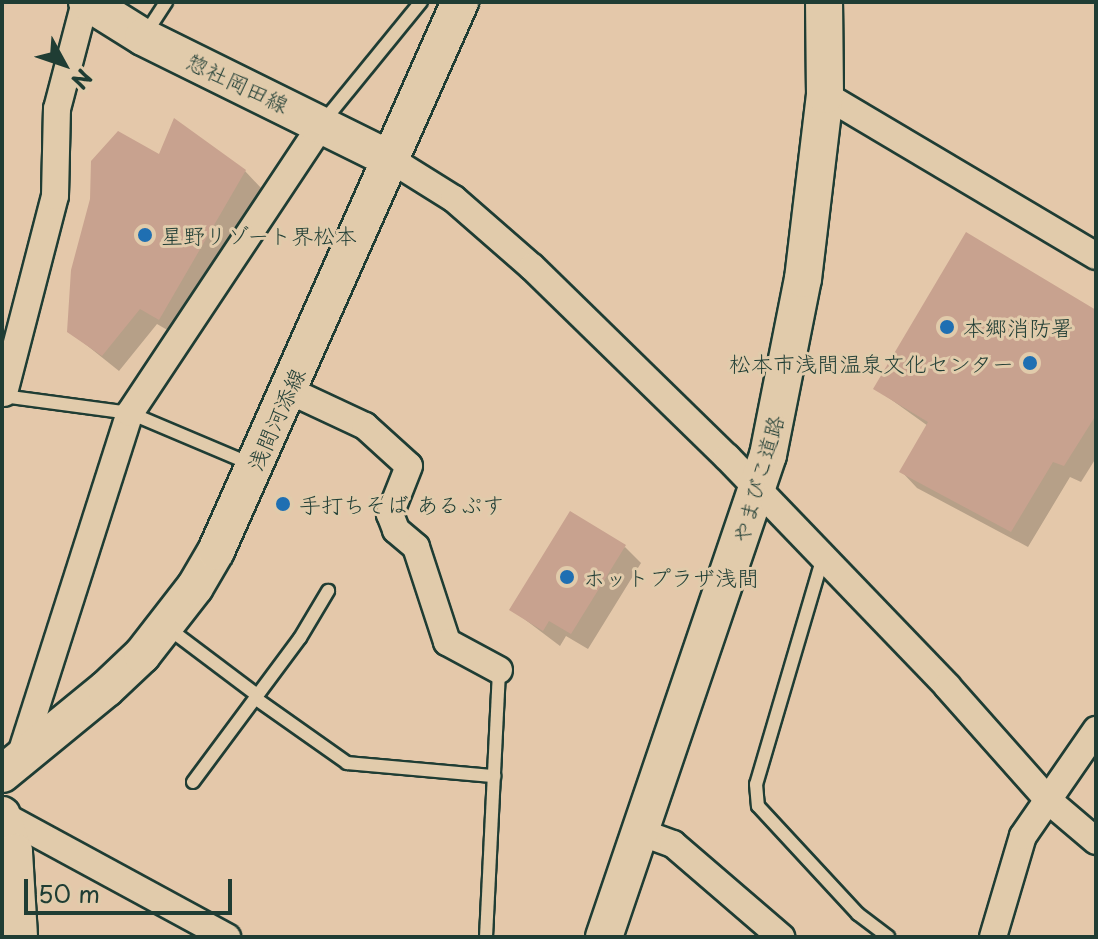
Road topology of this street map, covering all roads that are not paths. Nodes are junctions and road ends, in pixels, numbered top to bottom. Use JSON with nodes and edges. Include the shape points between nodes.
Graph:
{"nodes":[{"id":1,"x":86,"y":2,"type":"edge"},
{"id":2,"x":166,"y":2,"type":"edge"},
{"id":3,"x":421,"y":2,"type":"edge"},
{"id":4,"x":460,"y":2,"type":"edge"},
{"id":5,"x":824,"y":2,"type":"edge"},
{"id":6,"x":143,"y":37,"type":"junction"},
{"id":7,"x":825,"y":95,"type":"junction"},
{"id":8,"x":323,"y":122,"type":"junction"},
{"id":9,"x":390,"y":159,"type":"junction"},
{"id":10,"x":1096,"y":256,"type":"edge"},
{"id":11,"x":288,"y":390,"type":"junction"},
{"id":12,"x":3,"y":398,"type":"edge"},
{"id":13,"x":130,"y":413,"type":"junction"},
{"id":14,"x":254,"y":465,"type":"junction"},
{"id":15,"x":758,"y":491,"type":"junction"},
{"id":16,"x":823,"y":557,"type":"junction"},
{"id":17,"x":328,"y":591,"type":"dead end"},
{"id":18,"x":166,"y":626,"type":"junction"},
{"id":19,"x":499,"y":670,"type":"joint"},
{"id":20,"x":256,"y":697,"type":"junction"},
{"id":21,"x":1096,"y":730,"type":"edge"},
{"id":22,"x":10,"y":767,"type":"edge"},
{"id":23,"x":494,"y":776,"type":"junction"},
{"id":24,"x":193,"y":782,"type":"dead end"},
{"id":25,"x":1049,"y":801,"type":"junction"},
{"id":26,"x":3,"y":816,"type":"edge"},
{"id":27,"x":640,"y":832,"type":"junction"},
{"id":28,"x":1096,"y":841,"type":"edge"},
{"id":29,"x":19,"y":937,"type":"edge"},
{"id":30,"x":227,"y":937,"type":"edge"},
{"id":31,"x":486,"y":937,"type":"edge"},
{"id":32,"x":604,"y":937,"type":"edge"},
{"id":33,"x":781,"y":937,"type":"edge"},
{"id":34,"x":888,"y":937,"type":"edge"},
{"id":35,"x":993,"y":937,"type":"edge"}],
"edges":[{"from":1,"to":6,"type":"main road","name":"惣社岡田線"},
{"from":1,"to":12,"type":"street","via":[[57,109],[55,196]]},
{"from":2,"to":6,"type":"lane"},
{"from":3,"to":8,"type":"lane"},
{"from":4,"to":9,"type":"main road","name":"浅間河添線"},
{"from":5,"to":7,"type":"main road","name":"やまびこ道路"},
{"from":6,"to":8,"type":"main road","name":"惣社岡田線"},
{"from":7,"to":10,"type":"street"},
{"from":7,"to":15,"type":"main road","name":"やまびこ道路","via":[[803,279]]},
{"from":8,"to":9,"type":"main road","name":"惣社岡田線"},
{"from":8,"to":13,"type":"street"},
{"from":9,"to":11,"type":"main road","name":"浅間河添線"},
{"from":9,"to":15,"type":"street","via":[[454,199],[532,267]]},
{"from":11,"to":14,"type":"main road","name":"浅間河添線"},
{"from":11,"to":19,"type":"street","via":[[365,426],[409,466],[390,514],[396,530],[416,547],[447,642]]},
{"from":12,"to":13,"type":"lane"},
{"from":13,"to":14,"type":"lane"},
{"from":13,"to":22,"type":"street"},
{"from":14,"to":18,"type":"main road","name":"浅間河添線","via":[[216,551]]},
{"from":15,"to":16,"type":"street"},
{"from":15,"to":27,"type":"main road","name":"やまびこ道路"},
{"from":16,"to":25,"type":"street"},
{"from":16,"to":34,"type":"lane","via":[[756,784],[758,806],[858,914]]},
{"from":17,"to":20,"type":"lane"},
{"from":18,"to":20,"type":"lane"},
{"from":18,"to":22,"type":"main road","name":"浅間河添線","via":[[106,689]]},
{"from":19,"to":23,"type":"lane"},
{"from":20,"to":23,"type":"lane","via":[[347,763]]},
{"from":20,"to":24,"type":"lane"},
{"from":21,"to":25,"type":"street"},
{"from":23,"to":31,"type":"lane"},
{"from":25,"to":28,"type":"street"},
{"from":25,"to":35,"type":"street","via":[[1023,836]]},
{"from":26,"to":29,"type":"main road","via":[[14,852]]},
{"from":26,"to":30,"type":"street"},
{"from":27,"to":32,"type":"main road","name":"やまびこ道路"},
{"from":27,"to":33,"type":"street","via":[[673,844]]}]}
